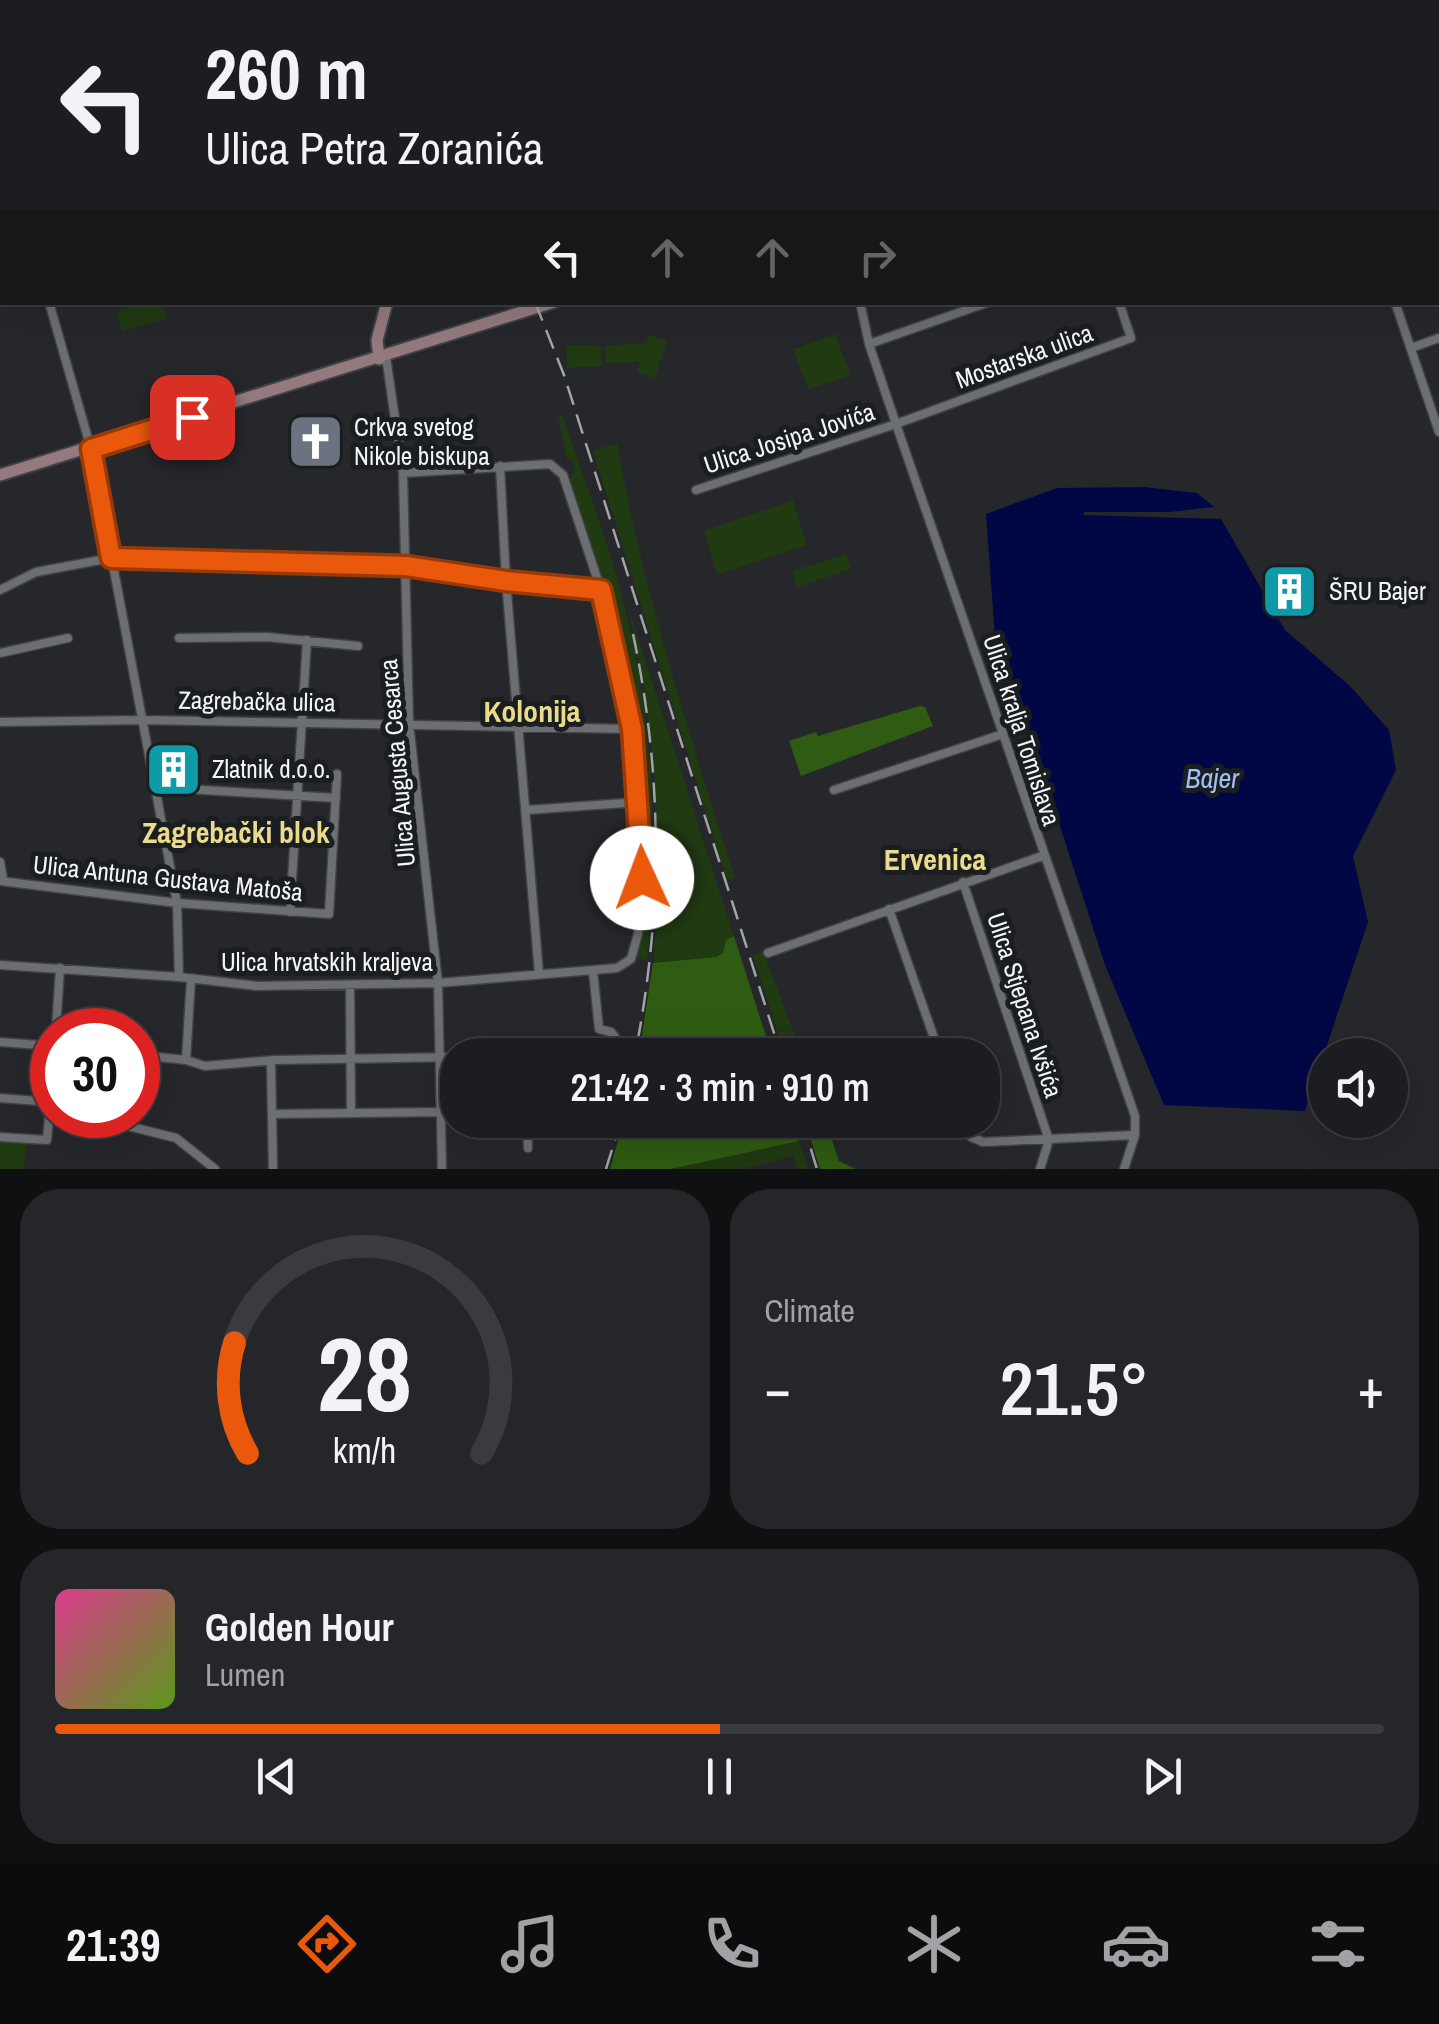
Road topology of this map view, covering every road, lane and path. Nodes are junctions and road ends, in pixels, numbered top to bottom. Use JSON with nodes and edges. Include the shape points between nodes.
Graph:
{"nodes":[{"id":1,"x":50,"y":305,"type":"edge"},
{"id":2,"x":386,"y":305,"type":"edge"},
{"id":3,"x":545,"y":305,"type":"edge"},
{"id":4,"x":861,"y":305,"type":"edge"},
{"id":5,"x":980,"y":305,"type":"edge"},
{"id":6,"x":1119,"y":305,"type":"edge"},
{"id":7,"x":1396,"y":305,"type":"edge"},
{"id":8,"x":1439,"y":338,"type":"edge"},
{"id":9,"x":869,"y":344,"type":"junction"},
{"id":10,"x":1410,"y":348,"type":"junction"},
{"id":11,"x":383,"y":358,"type":"junction"},
{"id":12,"x":896,"y":424,"type":"junction"},
{"id":13,"x":1439,"y":432,"type":"edge"},
{"id":14,"x":91,"y":449,"type":"junction"},
{"id":15,"x":500,"y":466,"type":"junction"},
{"id":16,"x":403,"y":473,"type":"junction"},
{"id":17,"x":0,"y":476,"type":"edge"},
{"id":18,"x":696,"y":490,"type":"dead end"},
{"id":19,"x":111,"y":558,"type":"junction"},
{"id":20,"x":406,"y":566,"type":"junction"},
{"id":21,"x":506,"y":581,"type":"junction"},
{"id":22,"x":0,"y":590,"type":"edge"},
{"id":23,"x":601,"y":590,"type":"junction"},
{"id":24,"x":68,"y":638,"type":"dead end"},
{"id":25,"x":180,"y":638,"type":"dead end"},
{"id":26,"x":307,"y":640,"type":"junction"},
{"id":27,"x":358,"y":646,"type":"dead end"},
{"id":28,"x":0,"y":652,"type":"edge"},
{"id":29,"x":142,"y":720,"type":"junction"},
{"id":30,"x":0,"y":722,"type":"edge"},
{"id":31,"x":303,"y":722,"type":"junction"},
{"id":32,"x":410,"y":722,"type":"junction"},
{"id":33,"x":520,"y":727,"type":"junction"},
{"id":34,"x":632,"y":729,"type":"junction"},
{"id":35,"x":1004,"y":734,"type":"junction"},
{"id":36,"x":338,"y":774,"type":"dead end"},
{"id":37,"x":155,"y":787,"type":"junction"},
{"id":38,"x":834,"y":790,"type":"dead end"},
{"id":39,"x":298,"y":796,"type":"junction"},
{"id":40,"x":336,"y":798,"type":"junction"},
{"id":41,"x":639,"y":802,"type":"junction"},
{"id":42,"x":527,"y":810,"type":"junction"},
{"id":43,"x":1042,"y":856,"type":"junction"},
{"id":44,"x":0,"y":862,"type":"edge"},
{"id":45,"x":2,"y":880,"type":"edge"},
{"id":46,"x":963,"y":882,"type":"junction"},
{"id":47,"x":177,"y":902,"type":"junction"},
{"id":48,"x":889,"y":909,"type":"junction"},
{"id":49,"x":290,"y":912,"type":"junction"},
{"id":50,"x":768,"y":952,"type":"dead end"},
{"id":51,"x":0,"y":965,"type":"edge"},
{"id":52,"x":60,"y":968,"type":"junction"},
{"id":53,"x":593,"y":970,"type":"junction"},
{"id":54,"x":540,"y":974,"type":"junction"},
{"id":55,"x":179,"y":977,"type":"junction"},
{"id":56,"x":191,"y":979,"type":"junction"},
{"id":57,"x":438,"y":983,"type":"junction"},
{"id":58,"x":350,"y":986,"type":"junction"},
{"id":59,"x":57,"y":1008,"type":"edge"},
{"id":60,"x":440,"y":1038,"type":"edge"},
{"id":61,"x":615,"y":1038,"type":"edge"},
{"id":62,"x":934,"y":1038,"type":"edge"},
{"id":63,"x":0,"y":1042,"type":"edge"},
{"id":64,"x":30,"y":1044,"type":"edge"},
{"id":65,"x":160,"y":1058,"type":"edge"},
{"id":66,"x":440,"y":1058,"type":"edge"},
{"id":67,"x":351,"y":1059,"type":"junction"},
{"id":68,"x":186,"y":1060,"type":"junction"},
{"id":69,"x":271,"y":1062,"type":"junction"},
{"id":70,"x":0,"y":1098,"type":"edge"},
{"id":71,"x":30,"y":1102,"type":"edge"},
{"id":72,"x":351,"y":1111,"type":"junction"},
{"id":73,"x":440,"y":1112,"type":"edge"},
{"id":74,"x":272,"y":1114,"type":"junction"},
{"id":75,"x":160,"y":1134,"type":"edge"},
{"id":76,"x":1135,"y":1134,"type":"junction"},
{"id":77,"x":0,"y":1137,"type":"edge"},
{"id":78,"x":48,"y":1138,"type":"edge"},
{"id":79,"x":441,"y":1138,"type":"edge"},
{"id":80,"x":528,"y":1138,"type":"edge"},
{"id":81,"x":973,"y":1138,"type":"edge"},
{"id":82,"x":1048,"y":1140,"type":"junction"},
{"id":83,"x":528,"y":1148,"type":"dead end"},
{"id":84,"x":442,"y":1168,"type":"edge"},
{"id":85,"x":215,"y":1169,"type":"edge"},
{"id":86,"x":273,"y":1169,"type":"edge"},
{"id":87,"x":1040,"y":1169,"type":"edge"},
{"id":88,"x":1124,"y":1169,"type":"edge"}],
"edges":[{"from":1,"to":14,"type":"street"},
{"from":2,"to":11,"type":"main road","via":[[377,340]]},
{"from":3,"to":11,"type":"main road"},
{"from":4,"to":9,"type":"street","name":"Ulica kralja Tomislava"},
{"from":5,"to":9,"type":"street"},
{"from":6,"to":12,"type":"street","name":"Mostarska ulica","via":[[1131,338]]},
{"from":7,"to":10,"type":"street"},
{"from":8,"to":10,"type":"street"},
{"from":9,"to":12,"type":"street","name":"Ulica kralja Tomislava"},
{"from":10,"to":13,"type":"street"},
{"from":11,"to":14,"type":"main road"},
{"from":11,"to":16,"type":"street","name":"Ulica Augusta Cesarca"},
{"from":12,"to":18,"type":"street","name":"Ulica Josipa Jovića"},
{"from":12,"to":35,"type":"street","name":"Ulica kralja Tomislava"},
{"from":14,"to":17,"type":"main road"},
{"from":14,"to":19,"type":"street"},
{"from":15,"to":16,"type":"street"},
{"from":15,"to":21,"type":"street"},
{"from":15,"to":23,"type":"street","via":[[556,466]]},
{"from":16,"to":20,"type":"street","name":"Ulica Augusta Cesarca"},
{"from":19,"to":20,"type":"street"},
{"from":19,"to":22,"type":"street","via":[[36,572]]},
{"from":19,"to":29,"type":"street"},
{"from":20,"to":21,"type":"street"},
{"from":20,"to":32,"type":"street","name":"Ulica Augusta Cesarca"},
{"from":21,"to":23,"type":"street"},
{"from":21,"to":33,"type":"street"},
{"from":23,"to":34,"type":"street"},
{"from":24,"to":28,"type":"street"},
{"from":25,"to":26,"type":"street"},
{"from":26,"to":27,"type":"street"},
{"from":26,"to":31,"type":"street"},
{"from":29,"to":30,"type":"street","name":"Zagrebačka ulica"},
{"from":29,"to":31,"type":"street","name":"Zagrebačka ulica"},
{"from":29,"to":37,"type":"street"},
{"from":31,"to":32,"type":"street","name":"Zagrebačka ulica"},
{"from":31,"to":39,"type":"street"},
{"from":32,"to":33,"type":"street","name":"Zagrebačka ulica"},
{"from":32,"to":57,"type":"street","name":"Ulica Augusta Cesarca"},
{"from":33,"to":34,"type":"street","name":"Zagrebačka ulica"},
{"from":33,"to":42,"type":"street"},
{"from":34,"to":41,"type":"street"},
{"from":35,"to":38,"type":"street"},
{"from":35,"to":43,"type":"street","name":"Ulica kralja Tomislava"},
{"from":36,"to":40,"type":"street"},
{"from":37,"to":39,"type":"street"},
{"from":37,"to":47,"type":"street"},
{"from":39,"to":40,"type":"street"},
{"from":39,"to":49,"type":"street"},
{"from":40,"to":49,"type":"street","name":"Ulica Antuna Gustava Matoša","via":[[330,914]]},
{"from":41,"to":42,"type":"street"},
{"from":41,"to":53,"type":"street","name":"Ulica hrvatskih kraljeva","via":[[638,934],[631,959]]},
{"from":42,"to":54,"type":"street"},
{"from":43,"to":46,"type":"street"},
{"from":43,"to":76,"type":"street","name":"Ulica kralja Tomislava","via":[[1135,1116]]},
{"from":44,"to":45,"type":"street","name":"Ulica Antuna Gustava Matoša"},
{"from":45,"to":47,"type":"street","name":"Ulica Antuna Gustava Matoša"},
{"from":46,"to":48,"type":"street"},
{"from":46,"to":82,"type":"street","name":"Ulica Stjepana Ivšića"},
{"from":47,"to":49,"type":"street","name":"Ulica Antuna Gustava Matoša"},
{"from":47,"to":55,"type":"street"},
{"from":48,"to":50,"type":"street"},
{"from":48,"to":62,"type":"street"},
{"from":51,"to":52,"type":"street","name":"Ulica hrvatskih kraljeva"},
{"from":52,"to":55,"type":"street","name":"Ulica hrvatskih kraljeva"},
{"from":52,"to":59,"type":"street"},
{"from":53,"to":54,"type":"street","name":"Ulica hrvatskih kraljeva"},
{"from":53,"to":61,"type":"street","via":[[598,1028]]},
{"from":54,"to":57,"type":"street","name":"Ulica hrvatskih kraljeva"},
{"from":55,"to":56,"type":"street","name":"Ulica hrvatskih kraljeva"},
{"from":56,"to":58,"type":"street","name":"Ulica hrvatskih kraljeva"},
{"from":56,"to":68,"type":"street"},
{"from":57,"to":58,"type":"street","name":"Ulica hrvatskih kraljeva"},
{"from":57,"to":60,"type":"street","name":"Ulica Augusta Cesarca"},
{"from":58,"to":67,"type":"street"},
{"from":63,"to":64,"type":"street"},
{"from":65,"to":68,"type":"street"},
{"from":66,"to":67,"type":"street"},
{"from":67,"to":69,"type":"street"},
{"from":67,"to":72,"type":"street"},
{"from":68,"to":69,"type":"street","via":[[205,1066]]},
{"from":69,"to":74,"type":"street"},
{"from":70,"to":71,"type":"street"},
{"from":72,"to":73,"type":"street"},
{"from":72,"to":74,"type":"street"},
{"from":74,"to":86,"type":"street"},
{"from":75,"to":85,"type":"street","via":[[176,1138]]},
{"from":76,"to":82,"type":"street"},
{"from":76,"to":88,"type":"street"},
{"from":77,"to":78,"type":"street"},
{"from":79,"to":84,"type":"street","name":"Ulica Augusta Cesarca"},
{"from":80,"to":83,"type":"street"},
{"from":81,"to":82,"type":"street"},
{"from":82,"to":87,"type":"street"}]}
